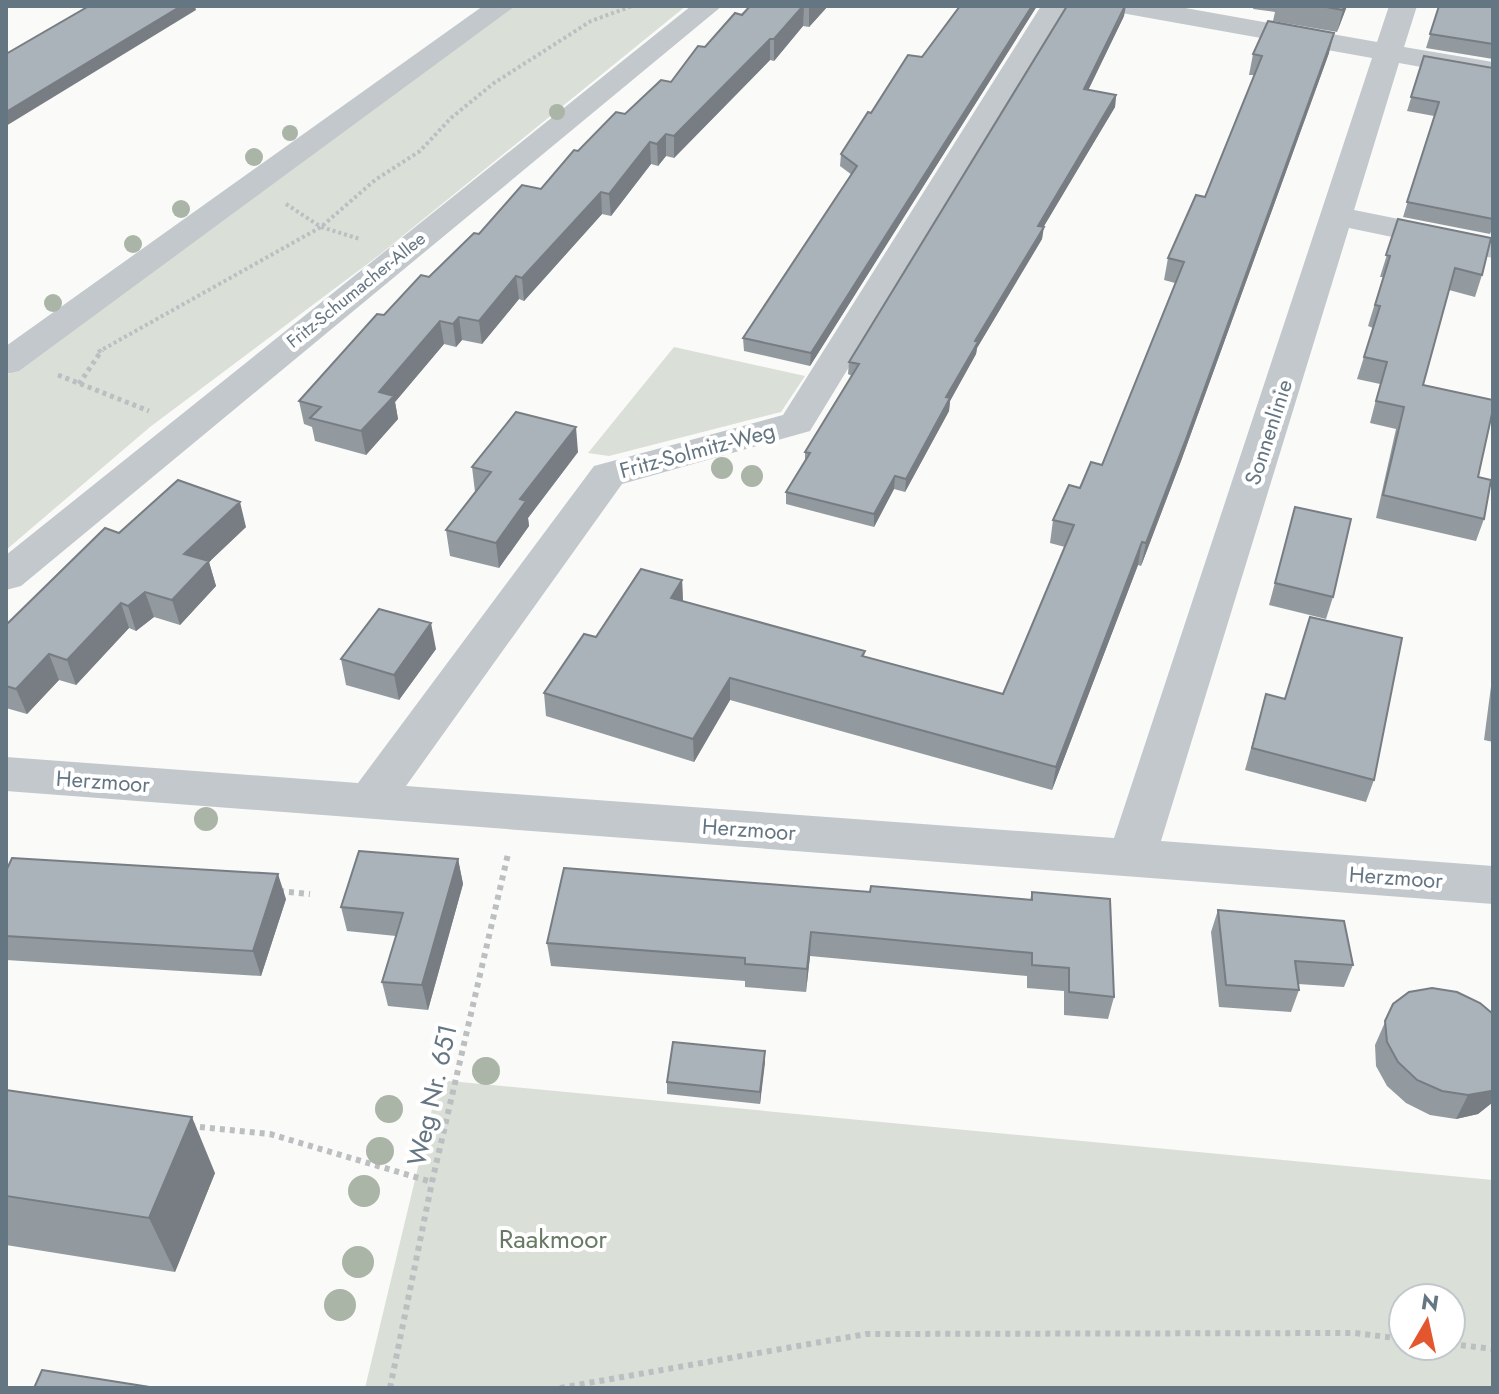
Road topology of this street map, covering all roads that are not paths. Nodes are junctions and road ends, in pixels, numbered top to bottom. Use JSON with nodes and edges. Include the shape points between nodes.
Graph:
{"nodes":[{"id":1,"x":501,"y":6,"type":"edge"},
{"id":2,"x":708,"y":6,"type":"edge"},
{"id":3,"x":1055,"y":6,"type":"edge"},
{"id":4,"x":1127,"y":6,"type":"edge"},
{"id":5,"x":1403,"y":6,"type":"edge"},
{"id":6,"x":1387,"y":52,"type":"junction"},
{"id":7,"x":1493,"y":71,"type":"edge"},
{"id":8,"x":1337,"y":216,"type":"junction"},
{"id":9,"x":1493,"y":248,"type":"edge"},
{"id":10,"x":10,"y":360,"type":"edge"},
{"id":11,"x":6,"y":576,"type":"edge"},
{"id":12,"x":9,"y":779,"type":"edge"},
{"id":13,"x":369,"y":802,"type":"junction"},
{"id":14,"x":1132,"y":857,"type":"junction"},
{"id":15,"x":1493,"y":885,"type":"edge"}],
"edges":[{"from":1,"to":10,"type":"street"},
{"from":2,"to":11,"type":"street","name":"Fritz-Schumacher-Allee"},
{"from":3,"to":13,"type":"street","name":"Fritz-Solmitz-Weg","via":[[797,423],[608,475]]},
{"from":4,"to":6,"type":"street"},
{"from":5,"to":6,"type":"street","name":"Sonnenlinie"},
{"from":6,"to":7,"type":"street"},
{"from":6,"to":8,"type":"street","name":"Sonnenlinie"},
{"from":8,"to":9,"type":"street"},
{"from":8,"to":14,"type":"street","name":"Sonnenlinie"},
{"from":12,"to":13,"type":"street","name":"Herzmoor"},
{"from":13,"to":14,"type":"street","name":"Herzmoor"},
{"from":14,"to":15,"type":"street","name":"Herzmoor"}]}
